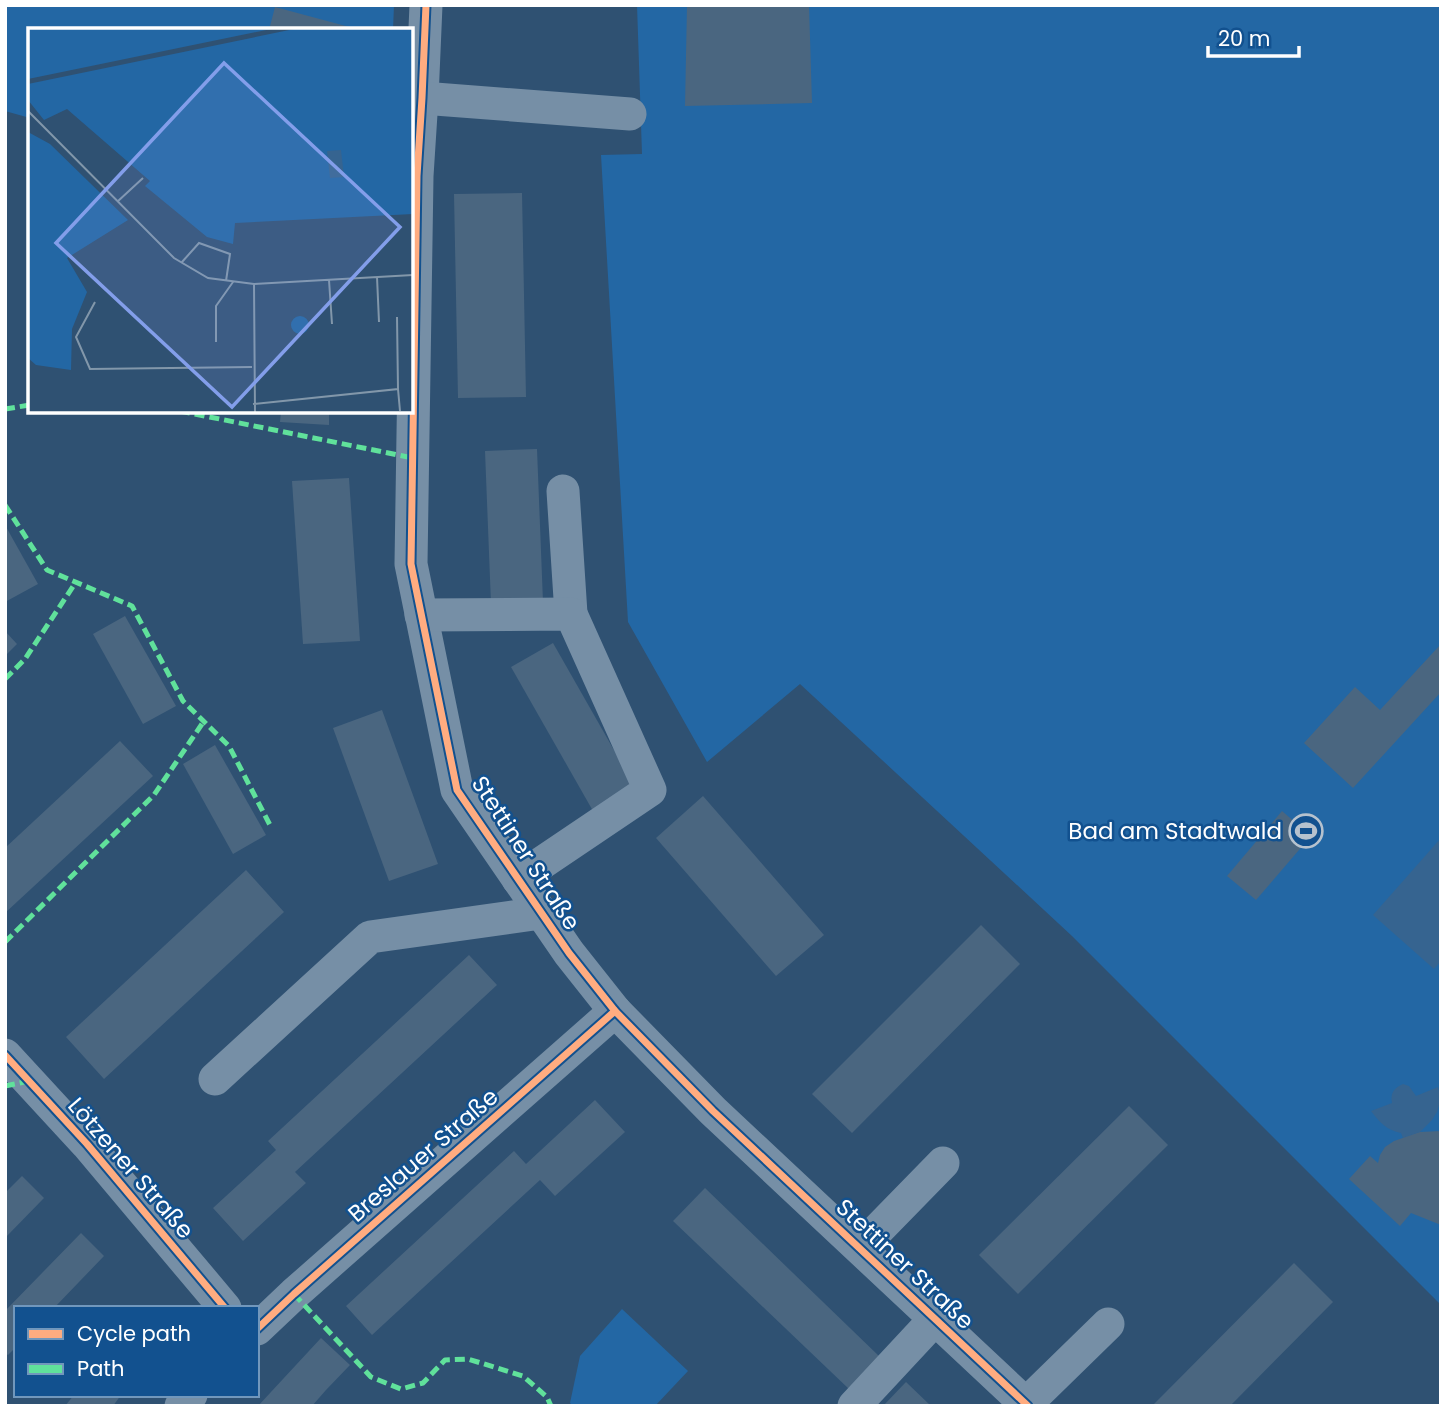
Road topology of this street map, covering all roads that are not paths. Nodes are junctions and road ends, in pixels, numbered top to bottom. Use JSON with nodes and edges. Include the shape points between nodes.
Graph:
{"nodes":[{"id":1,"x":426,"y":5,"type":"edge"},
{"id":2,"x":422,"y":97,"type":"junction"},
{"id":3,"x":630,"y":114,"type":"dead end"},
{"id":4,"x":563,"y":491,"type":"dead end"},
{"id":5,"x":571,"y":614,"type":"junction"},
{"id":6,"x":421,"y":615,"type":"junction"},
{"id":7,"x":519,"y":879,"type":"junction"},
{"id":8,"x":541,"y":913,"type":"junction"},
{"id":9,"x":615,"y":1011,"type":"junction"},
{"id":10,"x":5,"y":1055,"type":"edge"},
{"id":11,"x":215,"y":1079,"type":"dead end"},
{"id":12,"x":943,"y":1163,"type":"dead end"},
{"id":13,"x":859,"y":1248,"type":"junction"},
{"id":14,"x":223,"y":1306,"type":"edge"},
{"id":15,"x":935,"y":1319,"type":"junction"},
{"id":16,"x":1108,"y":1324,"type":"dead end"},
{"id":17,"x":259,"y":1327,"type":"edge"},
{"id":18,"x":1027,"y":1405,"type":"edge"},
{"id":19,"x":854,"y":1406,"type":"edge"}],
"edges":[{"from":1,"to":2,"type":"street","name":"Stettiner Straße"},
{"from":2,"to":3,"type":"street"},
{"from":2,"to":6,"type":"street","name":"Stettiner Straße","via":[[411,565]]},
{"from":4,"to":5,"type":"street"},
{"from":5,"to":6,"type":"street"},
{"from":5,"to":7,"type":"street","via":[[650,790]]},
{"from":6,"to":7,"type":"street","name":"Stettiner Straße","via":[[457,790]]},
{"from":7,"to":8,"type":"street","name":"Stettiner Straße"},
{"from":8,"to":9,"type":"street","name":"Stettiner Straße"},
{"from":8,"to":11,"type":"street","via":[[370,937]]},
{"from":9,"to":13,"type":"street","name":"Stettiner Straße"},
{"from":9,"to":17,"type":"street","name":"Breslauer Straße"},
{"from":10,"to":14,"type":"street","name":"Lötzener Straße"},
{"from":12,"to":13,"type":"street"},
{"from":13,"to":15,"type":"street","name":"Stettiner Straße"},
{"from":15,"to":18,"type":"street","name":"Stettiner Straße"},
{"from":15,"to":19,"type":"street"},
{"from":16,"to":18,"type":"street"}]}
